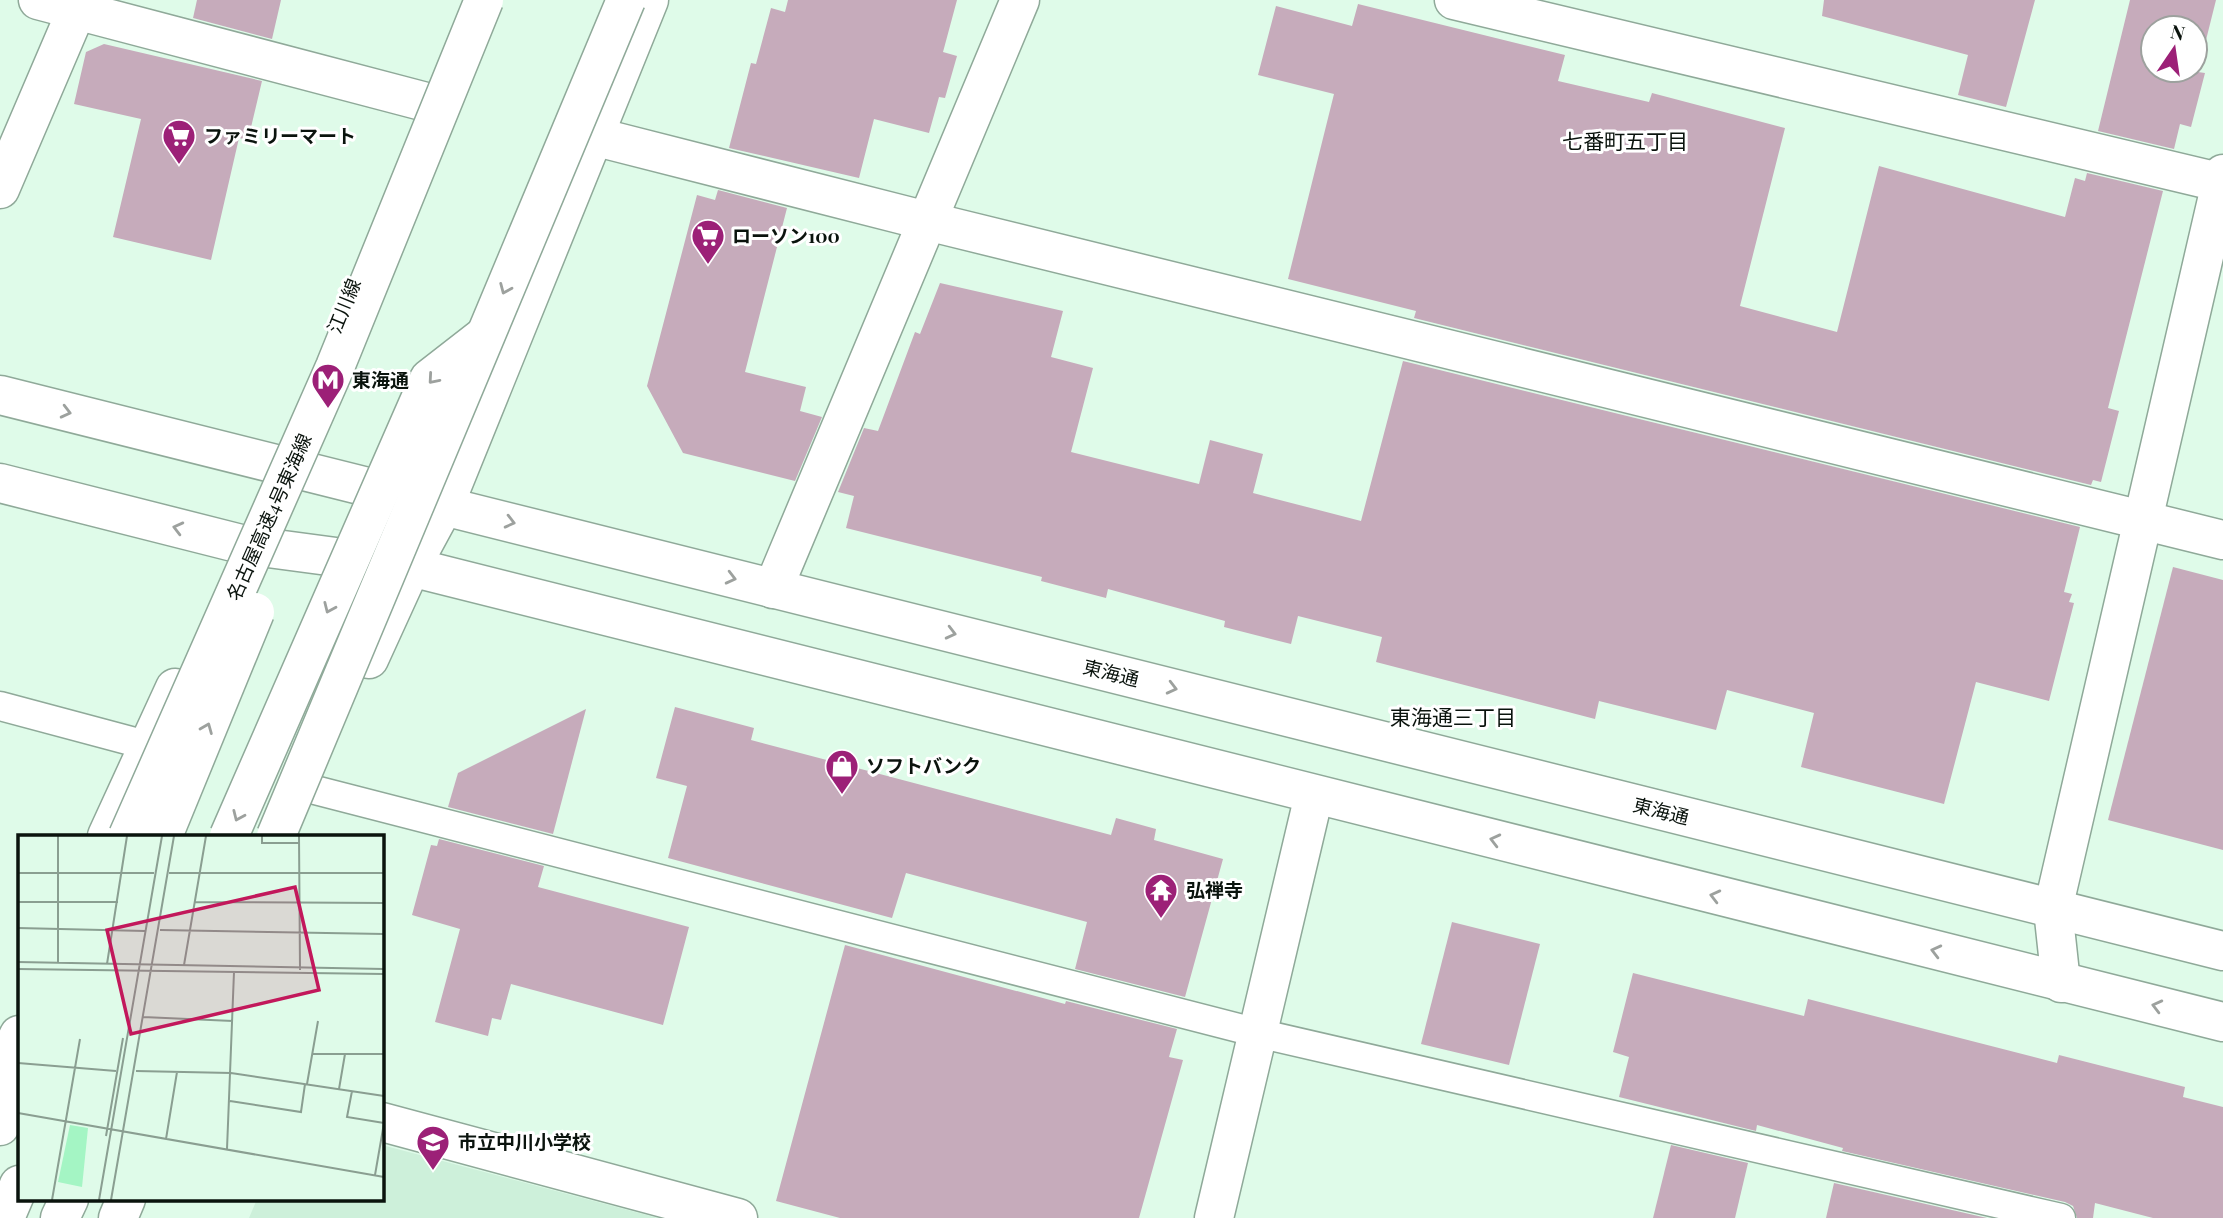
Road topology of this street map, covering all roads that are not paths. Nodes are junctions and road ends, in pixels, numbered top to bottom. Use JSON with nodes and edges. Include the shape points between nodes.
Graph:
{"nodes":[{"id":1,"x":38,"y":0,"type":"edge"},
{"id":2,"x":467,"y":0,"type":"edge"},
{"id":3,"x":484,"y":0,"type":"edge"},
{"id":4,"x":626,"y":0,"type":"edge"},
{"id":5,"x":649,"y":0,"type":"edge"},
{"id":6,"x":1020,"y":0,"type":"edge"},
{"id":7,"x":1454,"y":0,"type":"edge"},
{"id":8,"x":78,"y":5,"type":"edge"},
{"id":9,"x":426,"y":102,"type":"junction"},
{"id":10,"x":593,"y":136,"type":"junction"},
{"id":11,"x":2222,"y":179,"type":"edge"},
{"id":12,"x":0,"y":189,"type":"edge"},
{"id":13,"x":927,"y":221,"type":"junction"},
{"id":14,"x":485,"y":335,"type":"junction"},
{"id":15,"x":335,"y":367,"type":"junction"},
{"id":16,"x":0,"y":395,"type":"edge"},
{"id":17,"x":279,"y":465,"type":"junction"},
{"id":18,"x":0,"y":483,"type":"edge"},
{"id":19,"x":444,"y":506,"type":"junction"},
{"id":20,"x":2143,"y":520,"type":"junction"},
{"id":21,"x":2223,"y":540,"type":"edge"},
{"id":22,"x":245,"y":545,"type":"junction"},
{"id":23,"x":411,"y":567,"type":"junction"},
{"id":24,"x":773,"y":589,"type":"junction"},
{"id":25,"x":0,"y":706,"type":"edge"},
{"id":26,"x":146,"y":745,"type":"junction"},
{"id":27,"x":311,"y":789,"type":"junction"},
{"id":28,"x":1314,"y":795,"type":"junction"},
{"id":29,"x":107,"y":835,"type":"edge"},
{"id":30,"x":128,"y":835,"type":"edge"},
{"id":31,"x":163,"y":835,"type":"edge"},
{"id":32,"x":229,"y":835,"type":"edge"},
{"id":33,"x":276,"y":835,"type":"edge"},
{"id":34,"x":289,"y":835,"type":"edge"},
{"id":35,"x":2053,"y":909,"type":"junction"},
{"id":36,"x":2223,"y":951,"type":"edge"},
{"id":37,"x":2061,"y":983,"type":"junction"},
{"id":38,"x":2223,"y":1022,"type":"edge"},
{"id":39,"x":0,"y":1028,"type":"edge"},
{"id":40,"x":1258,"y":1033,"type":"junction"},
{"id":41,"x":18,"y":1035,"type":"edge"},
{"id":42,"x":18,"y":1037,"type":"edge"},
{"id":43,"x":0,"y":1072,"type":"edge"},
{"id":44,"x":18,"y":1084,"type":"edge"},
{"id":45,"x":383,"y":1122,"type":"edge"},
{"id":46,"x":0,"y":1126,"type":"edge"},
{"id":47,"x":18,"y":1187,"type":"edge"},
{"id":48,"x":69,"y":1200,"type":"edge"},
{"id":49,"x":126,"y":1200,"type":"edge"},
{"id":50,"x":131,"y":1200,"type":"edge"},
{"id":51,"x":2005,"y":1211,"type":"edge"},
{"id":52,"x":5,"y":1218,"type":"edge"},
{"id":53,"x":60,"y":1218,"type":"edge"},
{"id":54,"x":118,"y":1218,"type":"edge"},
{"id":55,"x":124,"y":1218,"type":"edge"},
{"id":56,"x":738,"y":1218,"type":"edge"},
{"id":57,"x":1214,"y":1218,"type":"edge"},
{"id":58,"x":2061,"y":1218,"type":"edge"}],
"edges":[{"from":1,"to":8,"type":"main road"},
{"from":2,"to":9,"type":"main road","name":"江川線"},
{"from":3,"to":15,"type":"main road","name":"名古屋高速4号東海線","bridge":true},
{"from":4,"to":14,"type":"main road","one_way":true,"bridge":true},
{"from":5,"to":10,"type":"main road"},
{"from":6,"to":13,"type":"main road"},
{"from":7,"to":11,"type":"main road"},
{"from":8,"to":9,"type":"main road"},
{"from":8,"to":12,"type":"main road"},
{"from":9,"to":17,"type":"main road","name":"江川線"},
{"from":10,"to":13,"type":"main road"},
{"from":10,"to":19,"type":"main road"},
{"from":11,"to":20,"type":"main road"},
{"from":13,"to":20,"type":"main road"},
{"from":13,"to":24,"type":"main road"},
{"from":14,"to":32,"type":"main road","one_way":true,"bridge":true,"via":[[429,379]]},
{"from":14,"to":33,"type":"main road","bridge":true},
{"from":15,"to":30,"type":"main road","name":"名古屋高速4号東海線","bridge":true},
{"from":31,"to":15,"type":"main road","one_way":true,"bridge":true,"via":[[331,427]]},
{"from":16,"to":17,"type":"main road","name":"東海通","one_way":true},
{"from":17,"to":19,"type":"main road","name":"東海通"},
{"from":17,"to":22,"type":"main road","name":"江川線"},
{"from":22,"to":18,"type":"main road","one_way":true},
{"from":19,"to":23,"type":"main road"},
{"from":19,"to":24,"type":"main road","name":"東海通","one_way":true},
{"from":20,"to":21,"type":"main road"},
{"from":20,"to":35,"type":"main road"},
{"from":22,"to":23,"type":"main road"},
{"from":22,"to":26,"type":"main road","name":"江川線"},
{"from":23,"to":27,"type":"main road"},
{"from":23,"to":28,"type":"main road"},
{"from":24,"to":35,"type":"main road","name":"東海通","one_way":true},
{"from":25,"to":26,"type":"lane"},
{"from":26,"to":29,"type":"main road","name":"江川線"},
{"from":27,"to":34,"type":"main road"},
{"from":27,"to":40,"type":"lane"},
{"from":37,"to":28,"type":"main road","one_way":true},
{"from":28,"to":40,"type":"main road"},
{"from":35,"to":36,"type":"main road","name":"東海通"},
{"from":35,"to":37,"type":"main road"},
{"from":38,"to":37,"type":"main road","one_way":true},
{"from":39,"to":41,"type":"lane"},
{"from":40,"to":51,"type":"lane"},
{"from":40,"to":57,"type":"main road"},
{"from":42,"to":43,"type":"main road"},
{"from":44,"to":46,"type":"main road"},
{"from":45,"to":56,"type":"main road"},
{"from":47,"to":52,"type":"main road"},
{"from":48,"to":53,"type":"main road"},
{"from":49,"to":54,"type":"main road"},
{"from":50,"to":55,"type":"main road"},
{"from":51,"to":58,"type":"lane"}]}
